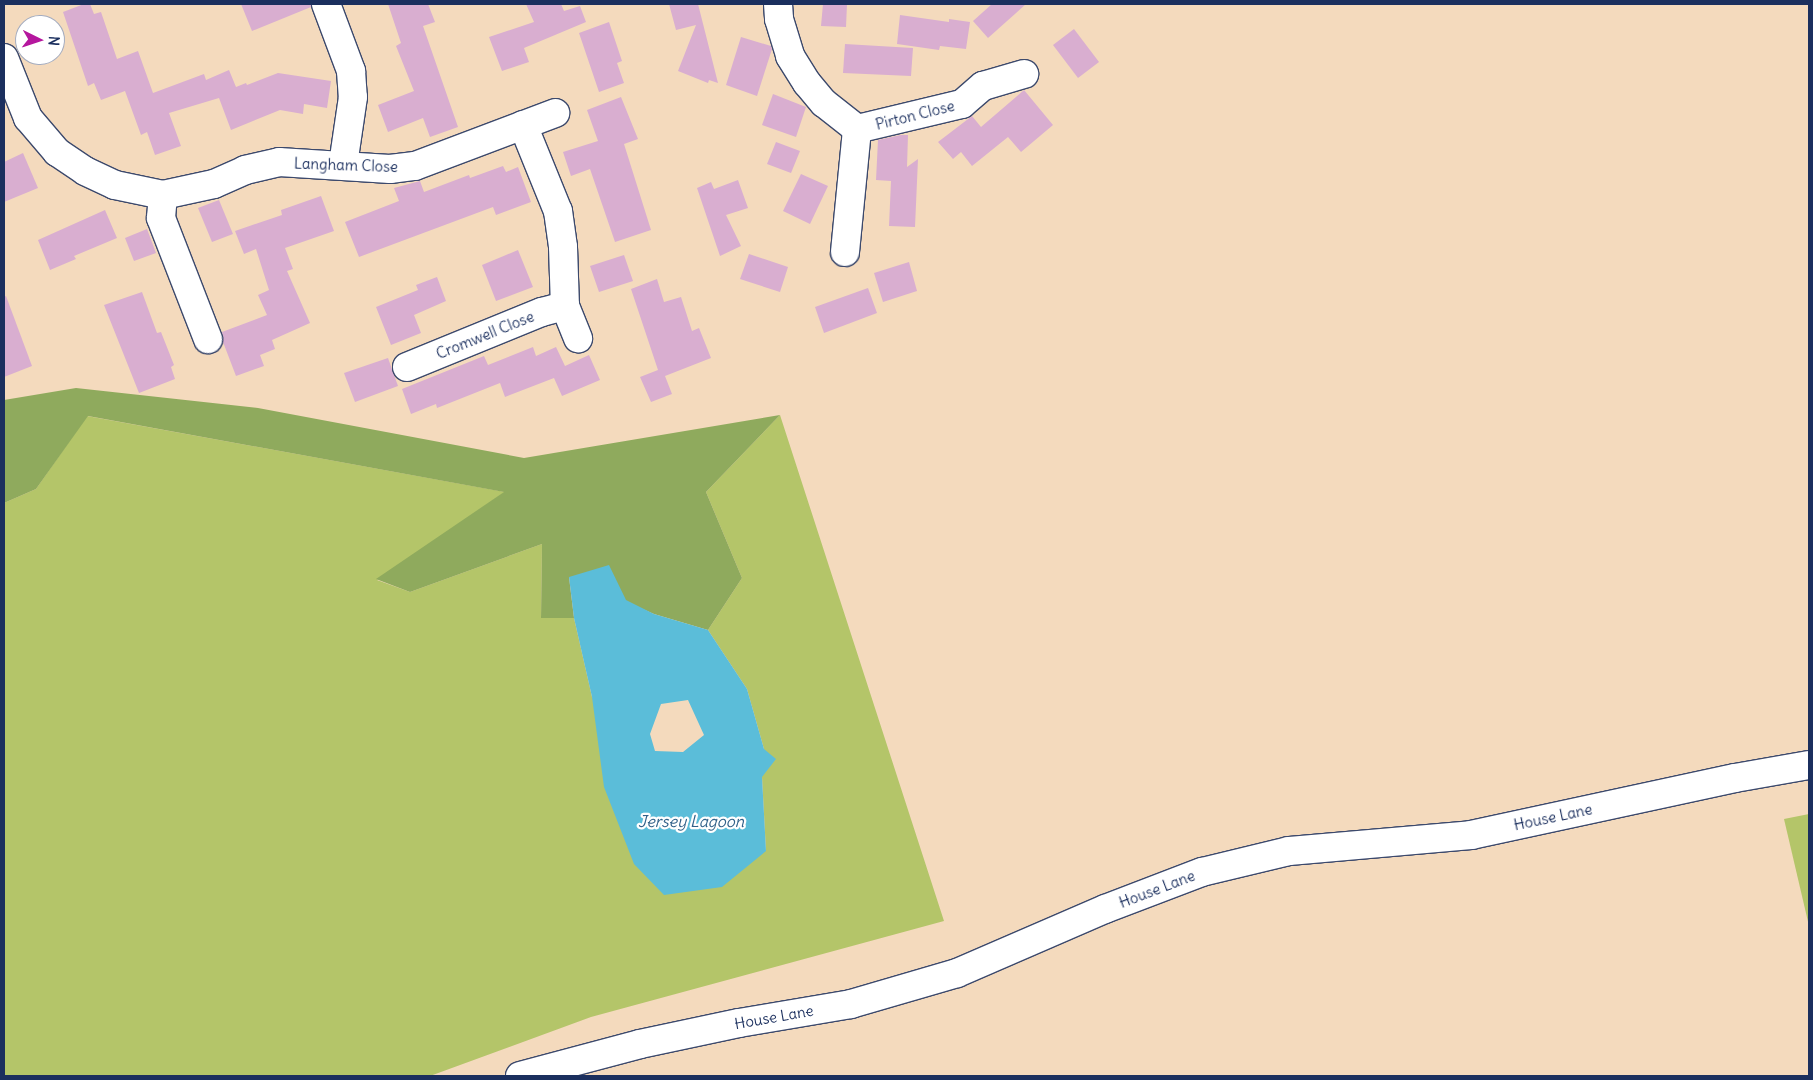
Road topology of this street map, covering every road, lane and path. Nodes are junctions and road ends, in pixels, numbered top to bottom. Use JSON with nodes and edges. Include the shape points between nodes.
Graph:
{"nodes":[{"id":1,"x":326,"y":4,"type":"edge"},
{"id":2,"x":778,"y":4,"type":"edge"},
{"id":3,"x":5,"y":63,"type":"edge"},
{"id":4,"x":1024,"y":74,"type":"dead end"},
{"id":5,"x":555,"y":113,"type":"dead end"},
{"id":6,"x":523,"y":125,"type":"junction"},
{"id":7,"x":857,"y":129,"type":"junction"},
{"id":8,"x":343,"y":165,"type":"junction"},
{"id":9,"x":163,"y":195,"type":"junction"},
{"id":10,"x":845,"y":252,"type":"dead end"},
{"id":11,"x":565,"y":306,"type":"junction"},
{"id":12,"x":578,"y":338,"type":"dead end"},
{"id":13,"x":208,"y":339,"type":"dead end"},
{"id":14,"x":407,"y":367,"type":"dead end"},
{"id":15,"x":1809,"y":765,"type":"edge"},
{"id":16,"x":520,"y":1076,"type":"edge"}],
"edges":[{"from":1,"to":8,"type":"street","via":[[351,71],[353,97]]},
{"from":2,"to":7,"type":"street","name":"Pirton Close","via":[[790,56],[807,83],[824,103]]},
{"from":3,"to":9,"type":"street","name":"Langham Close","via":[[28,118],[57,152],[84,171],[115,185]]},
{"from":4,"to":7,"type":"street","name":"Pirton Close","via":[[983,86],[962,104]]},
{"from":5,"to":6,"type":"street","name":"Langham Close"},
{"from":6,"to":8,"type":"street","name":"Langham Close","via":[[415,166],[390,169]]},
{"from":6,"to":11,"type":"street","via":[[558,211]]},
{"from":7,"to":10,"type":"street","name":"Pirton Close"},
{"from":8,"to":9,"type":"street","name":"Langham Close","via":[[279,162],[245,170],[214,184]]},
{"from":9,"to":13,"type":"street","via":[[161,218]]},
{"from":11,"to":12,"type":"street"},
{"from":11,"to":14,"type":"street","name":"Cromwell Close","via":[[542,312]]},
{"from":15,"to":16,"type":"street","name":"House Lane","via":[[1471,834],[1289,851],[1202,872],[1105,909],[957,973],[851,1004],[640,1044]]}]}
